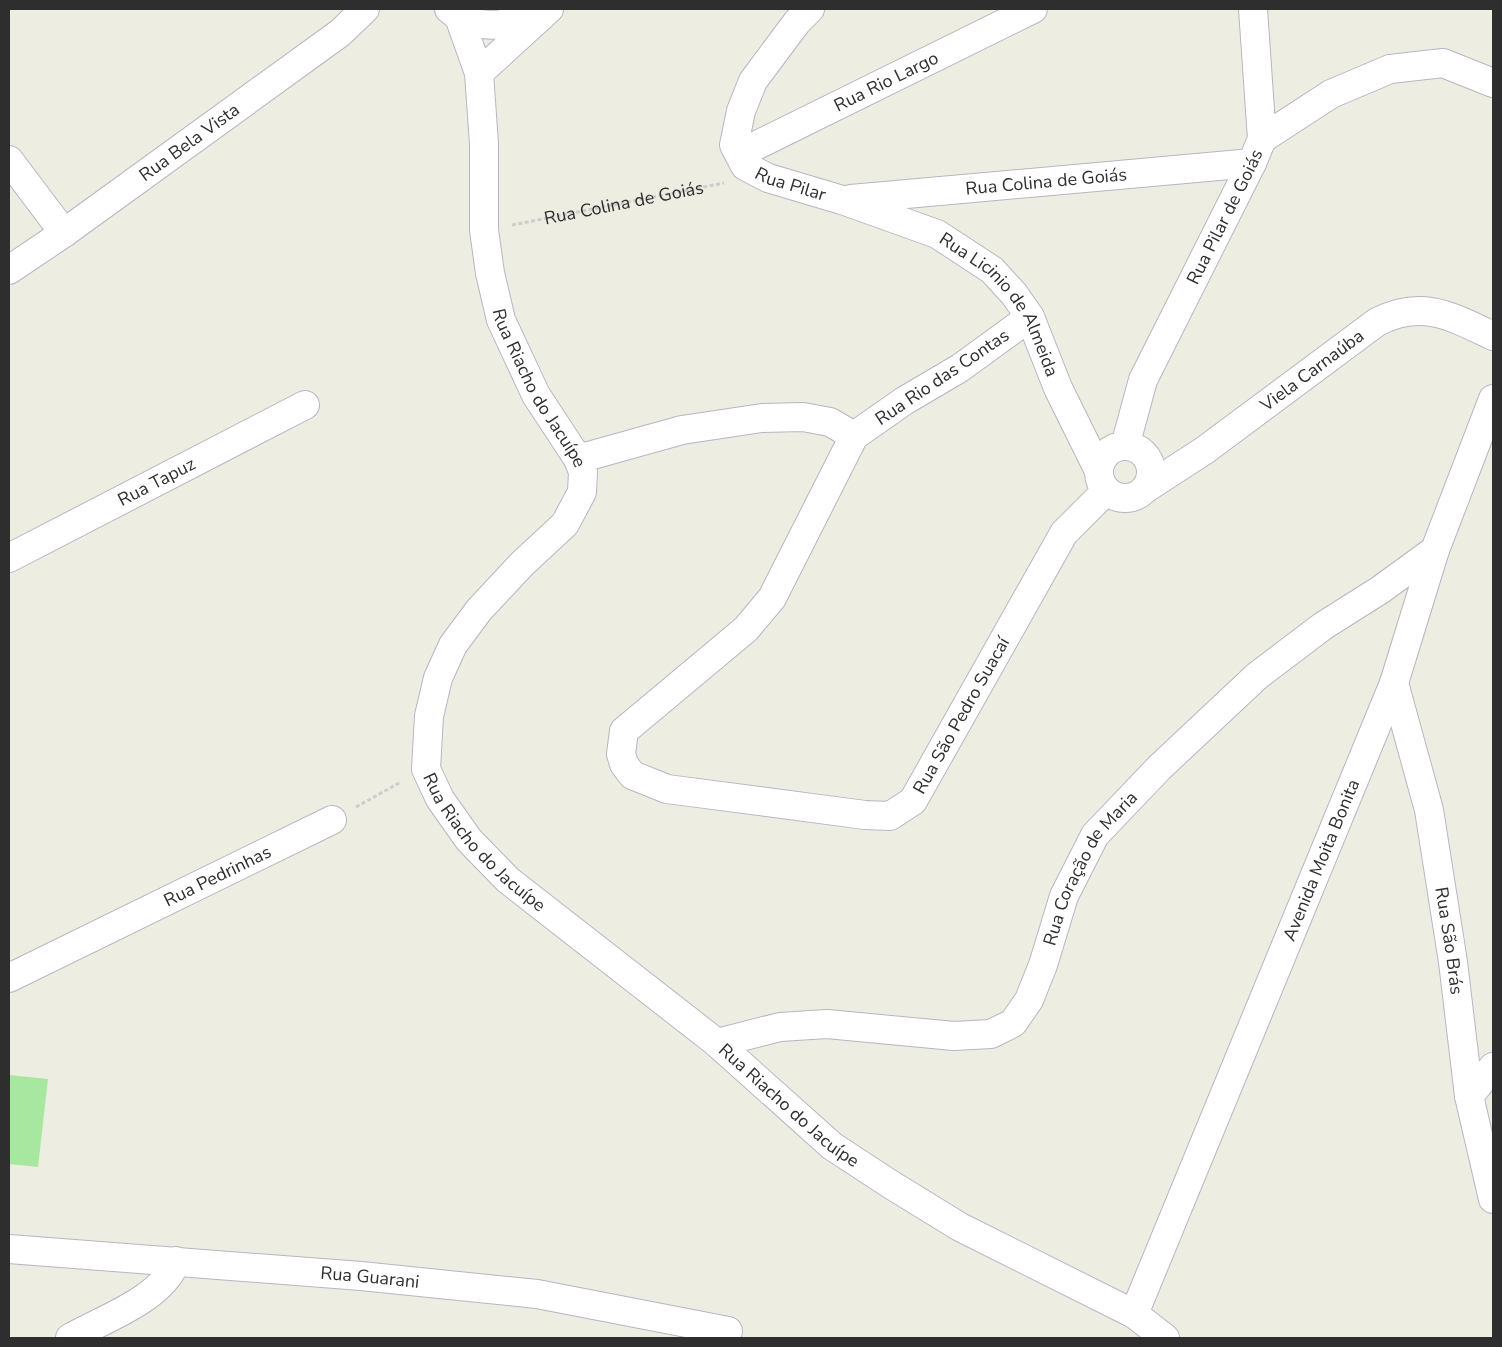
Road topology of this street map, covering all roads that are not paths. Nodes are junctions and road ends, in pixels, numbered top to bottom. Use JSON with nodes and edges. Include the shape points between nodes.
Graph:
{"nodes":[{"id":1,"x":366,"y":9,"type":"edge"},
{"id":2,"x":810,"y":9,"type":"edge"},
{"id":3,"x":1033,"y":9,"type":"edge"},
{"id":4,"x":1253,"y":9,"type":"edge"},
{"id":5,"x":454,"y":13,"type":"edge"},
{"id":6,"x":545,"y":13,"type":"edge"},
{"id":7,"x":479,"y":73,"type":"junction"},
{"id":8,"x":1493,"y":83,"type":"edge"},
{"id":9,"x":1257,"y":151,"type":"junction"},
{"id":10,"x":739,"y":154,"type":"junction"},
{"id":11,"x":9,"y":160,"type":"edge"},
{"id":12,"x":842,"y":200,"type":"junction"},
{"id":13,"x":64,"y":233,"type":"junction"},
{"id":14,"x":9,"y":270,"type":"edge"},
{"id":15,"x":1030,"y":317,"type":"junction"},
{"id":16,"x":1493,"y":336,"type":"edge"},
{"id":17,"x":1493,"y":399,"type":"edge"},
{"id":18,"x":305,"y":405,"type":"dead end"},
{"id":19,"x":854,"y":436,"type":"junction"},
{"id":20,"x":1125,"y":446,"type":"junction"},
{"id":21,"x":578,"y":459,"type":"junction"},
{"id":22,"x":1102,"y":481,"type":"junction"},
{"id":23,"x":1145,"y":489,"type":"junction"},
{"id":24,"x":1435,"y":550,"type":"junction"},
{"id":25,"x":9,"y":558,"type":"edge"},
{"id":26,"x":1394,"y":683,"type":"junction"},
{"id":27,"x":332,"y":820,"type":"road end"},
{"id":28,"x":9,"y":978,"type":"edge"},
{"id":29,"x":718,"y":1043,"type":"junction"},
{"id":30,"x":1493,"y":1067,"type":"edge"},
{"id":31,"x":1468,"y":1096,"type":"junction"},
{"id":32,"x":1493,"y":1199,"type":"edge"},
{"id":33,"x":9,"y":1249,"type":"edge"},
{"id":34,"x":176,"y":1261,"type":"junction"},
{"id":35,"x":1134,"y":1314,"type":"junction"},
{"id":36,"x":728,"y":1331,"type":"dead end"},
{"id":37,"x":70,"y":1338,"type":"edge"},
{"id":38,"x":1165,"y":1338,"type":"edge"}],
"edges":[{"from":1,"to":13,"type":"street","name":"Rua Bela Vista","via":[[340,33]]},
{"from":2,"to":10,"type":"street","name":"Rua Pilar","via":[[753,81],[741,111],[734,144]]},
{"from":3,"to":10,"type":"street","name":"Rua Rio Largo"},
{"from":4,"to":9,"type":"street"},
{"from":5,"to":6,"type":"street","via":[[472,24],[487,26],[504,25]]},
{"from":5,"to":7,"type":"street","name":"Rua Riacho do Jacuípe"},
{"from":6,"to":7,"type":"street"},
{"from":7,"to":21,"type":"street","name":"Rua Riacho do Jacuípe","via":[[484,144],[484,230],[501,320],[536,395]]},
{"from":8,"to":9,"type":"street","name":"Rua Pilar de Goiás","via":[[1443,63],[1390,69],[1331,94]]},
{"from":9,"to":12,"type":"street","name":"Rua Colina de Goiás"},
{"from":9,"to":20,"type":"street","name":"Rua Pilar de Goiás","via":[[1143,380]]},
{"from":10,"to":12,"type":"street","name":"Rua Pilar","via":[[745,166],[764,176]]},
{"from":11,"to":13,"type":"street"},
{"from":12,"to":15,"type":"street","name":"Rua Licinio de Almeida","via":[[937,234],[992,270]]},
{"from":13,"to":14,"type":"street","name":"Rua Bela Vista"},
{"from":15,"to":19,"type":"street","name":"Rua Rio das Contas","via":[[960,368]]},
{"from":15,"to":22,"type":"street","name":"Rua Licinio de Almeida","via":[[1058,388]]},
{"from":16,"to":23,"type":"street","name":"Viela Carnaúba","via":[[1445,314],[1418,309],[1396,312],[1376,322],[1205,450]]},
{"from":17,"to":24,"type":"street","name":"Avenida Moita Bonita"},
{"from":18,"to":25,"type":"street","name":"Rua Tapuz"},
{"from":19,"to":21,"type":"street","via":[[830,422],[803,417],[762,418],[682,430]]},
{"from":19,"to":22,"type":"street","name":"Rua São Pedro Suacaí","via":[[772,598],[746,629],[624,730],[620,754],[632,775],[667,789],[865,815],[890,816],[914,801],[1064,533]]},
{"from":20,"to":22,"type":"street","via":[[1108,452],[1102,458]]},
{"from":20,"to":23,"type":"street","via":[[1133,447],[1146,457],[1151,473]]},
{"from":21,"to":29,"type":"street","name":"Rua Riacho do Jacuípe","via":[[583,472],[582,492],[565,524],[479,610],[453,645],[438,678],[429,716],[426,769],[440,799],[469,840],[508,880]]},
{"from":22,"to":23,"type":"street","via":[[1122,498]]},
{"from":24,"to":26,"type":"street","name":"Avenida Moita Bonita"},
{"from":24,"to":29,"type":"street","name":"Rua Coração de Maria","via":[[1256,676],[1159,768],[1095,835],[1064,896],[1029,1000],[1013,1023],[991,1034],[954,1036],[827,1024],[780,1027]]},
{"from":26,"to":31,"type":"street","name":"Rua São Brás","via":[[1429,810],[1453,962]]},
{"from":26,"to":35,"type":"street","name":"Avenida Moita Bonita"},
{"from":27,"to":28,"type":"street","name":"Rua Pedrinhas"},
{"from":29,"to":35,"type":"street","name":"Rua Riacho do Jacuípe","via":[[832,1146],[890,1184],[960,1226]]},
{"from":30,"to":31,"type":"street"},
{"from":31,"to":32,"type":"street","name":"Rua São Brás"},
{"from":33,"to":34,"type":"street","name":"Rua Guarani"},
{"from":34,"to":36,"type":"street","name":"Rua Guarani","via":[[537,1294]]},
{"from":34,"to":37,"type":"street","via":[[172,1273],[154,1292]]},
{"from":35,"to":38,"type":"street","name":"Rua Riacho do Jacuípe"}]}
